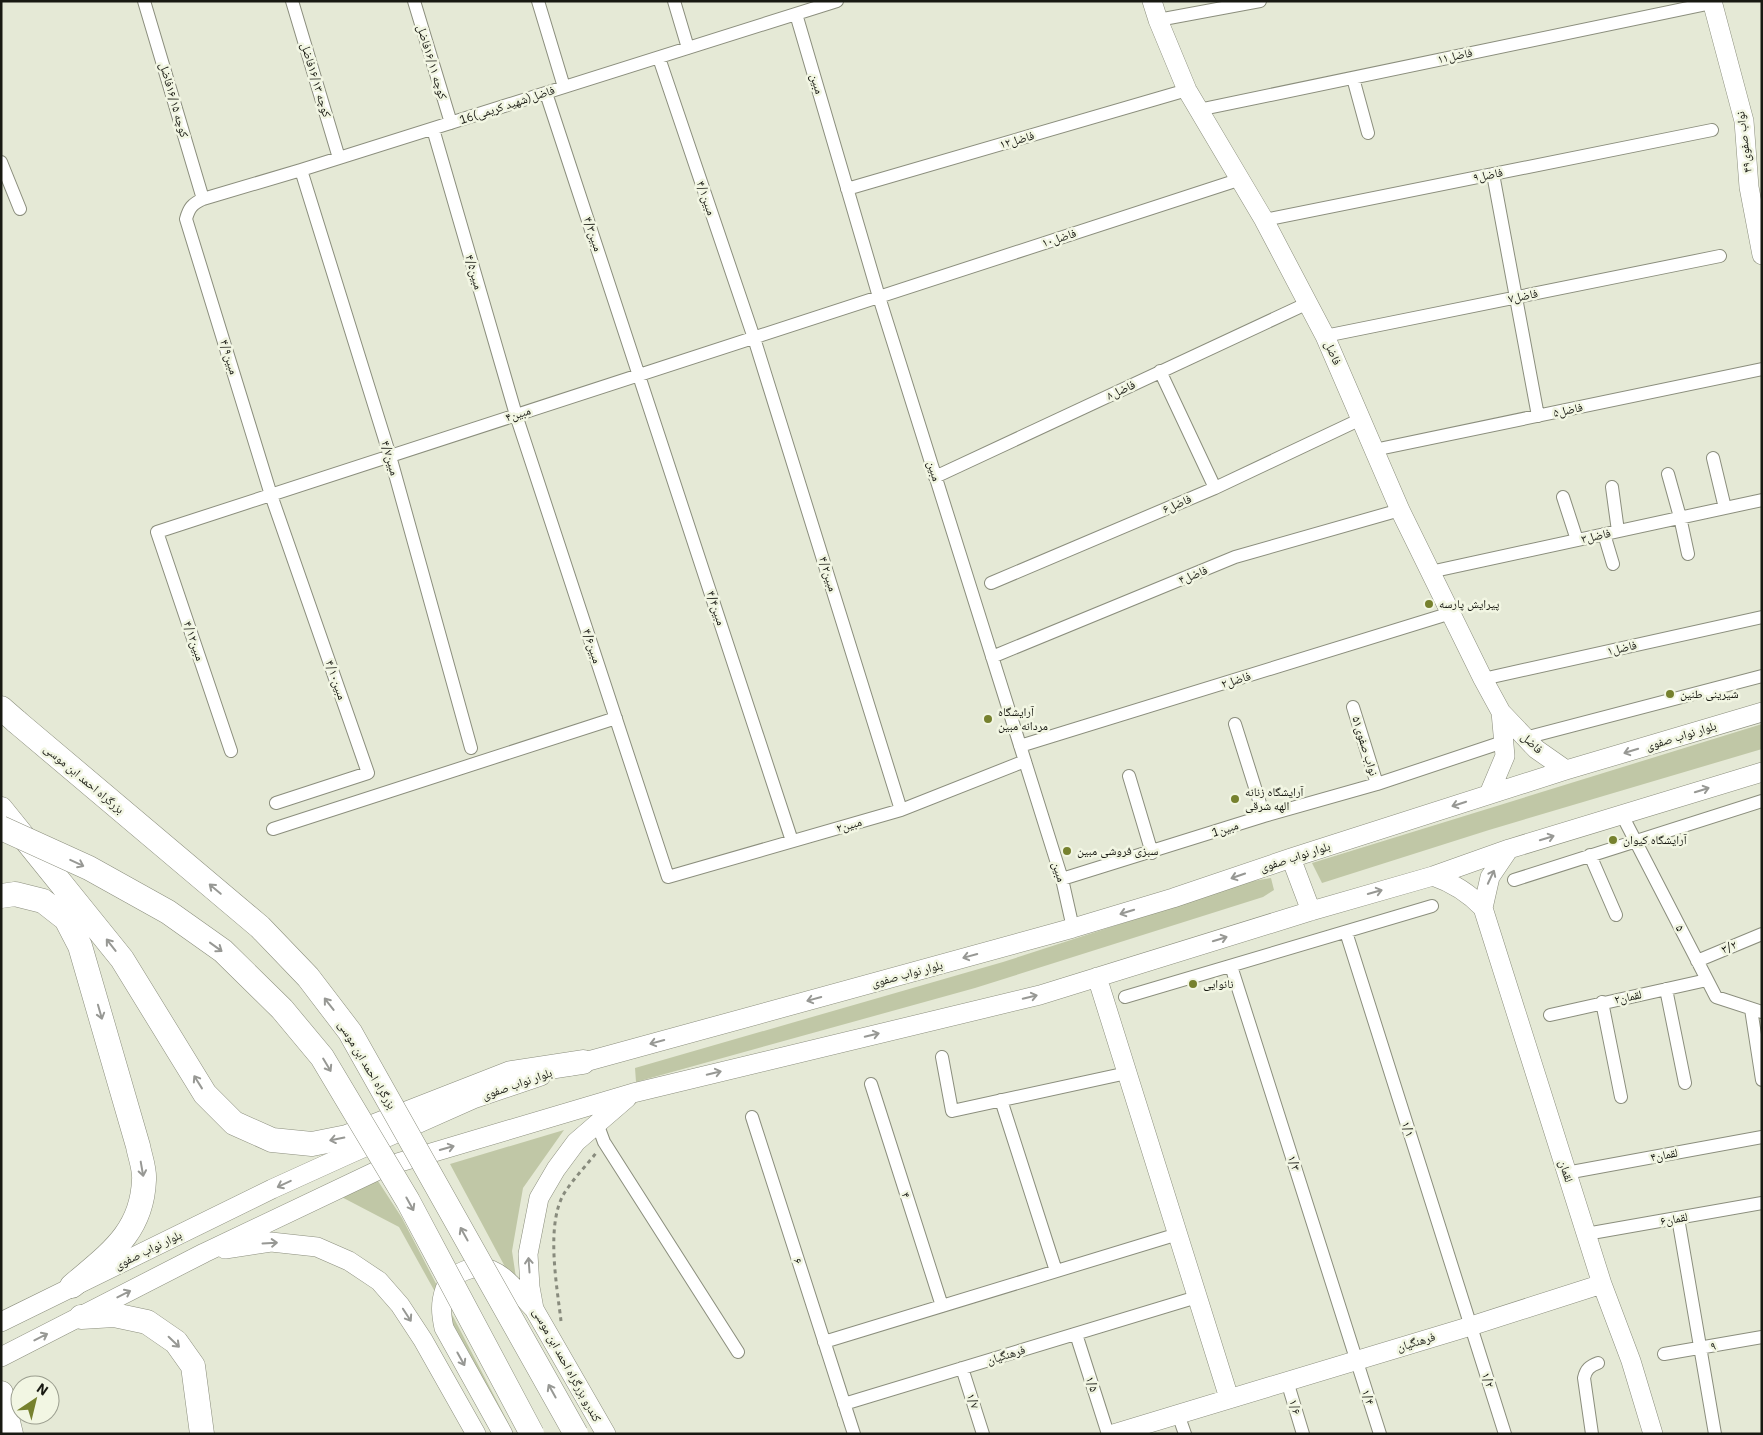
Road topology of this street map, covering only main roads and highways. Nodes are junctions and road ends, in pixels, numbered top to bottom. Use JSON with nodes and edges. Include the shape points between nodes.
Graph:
{"nodes":[{"id":1,"x":1152,"y":1,"type":"edge"},
{"id":2,"x":1712,"y":2,"type":"edge"},
{"id":3,"x":1762,"y":255,"type":"edge"},
{"id":4,"x":1501,"y":712,"type":"junction"},
{"id":5,"x":1762,"y":712,"type":"edge"},
{"id":6,"x":9,"y":715,"type":"edge"},
{"id":7,"x":1566,"y":770,"type":"junction"},
{"id":8,"x":1762,"y":772,"type":"edge"},
{"id":9,"x":1489,"y":794,"type":"junction"},
{"id":10,"x":1,"y":809,"type":"edge"},
{"id":11,"x":1,"y":828,"type":"edge"},
{"id":12,"x":1509,"y":849,"type":"junction"},
{"id":13,"x":1291,"y":858,"type":"junction"},
{"id":14,"x":1433,"y":876,"type":"junction"},
{"id":15,"x":1,"y":896,"type":"edge"},
{"id":16,"x":1483,"y":908,"type":"junction"},
{"id":17,"x":1311,"y":911,"type":"junction"},
{"id":18,"x":1097,"y":977,"type":"junction"},
{"id":19,"x":583,"y":1062,"type":"junction"},
{"id":20,"x":633,"y":1093,"type":"junction"},
{"id":21,"x":204,"y":1253,"type":"junction"},
{"id":22,"x":1602,"y":1284,"type":"junction"},
{"id":23,"x":72,"y":1286,"type":"junction"},
{"id":24,"x":534,"y":1309,"type":"junction"},
{"id":25,"x":81,"y":1317,"type":"junction"},
{"id":26,"x":1,"y":1322,"type":"edge"},
{"id":27,"x":1,"y":1357,"type":"edge"},
{"id":28,"x":1,"y":1393,"type":"edge"},
{"id":29,"x":1229,"y":1398,"type":"junction"},
{"id":30,"x":11,"y":1434,"type":"edge"},
{"id":31,"x":202,"y":1434,"type":"edge"},
{"id":32,"x":476,"y":1434,"type":"edge"},
{"id":33,"x":502,"y":1434,"type":"edge"},
{"id":34,"x":532,"y":1434,"type":"edge"},
{"id":35,"x":576,"y":1434,"type":"edge"},
{"id":36,"x":606,"y":1434,"type":"edge"},
{"id":37,"x":1113,"y":1434,"type":"edge"},
{"id":38,"x":1653,"y":1434,"type":"edge"}],
"edges":[{"from":1,"to":4,"type":"main road","name":"فاضل","via":[[1187,90],[1264,220],[1325,336],[1400,510]]},
{"from":2,"to":3,"type":"main road","name":"۴۹نواب صفوی","via":[[1744,121],[1749,187]]},
{"from":4,"to":7,"type":"main road","name":"فاضل","via":[[1536,749]]},
{"from":4,"to":9,"type":"main road","name":"فاضل","via":[[1505,756]]},
{"from":5,"to":7,"type":"main road","name":"بلوار نواب صفوی","one_way":true},
{"from":35,"to":6,"type":"highway","name":"بزرگراه احمد ابن موسی","one_way":true,"bridge":true,"via":[[350,1032],[308,977],[260,927]]},
{"from":7,"to":9,"type":"main road","name":"بلوار نواب صفوی"},
{"from":12,"to":8,"type":"main road","one_way":true},
{"from":9,"to":13,"type":"main road","name":"بلوار نواب صفوی","one_way":true},
{"from":19,"to":10,"type":"highway","one_way":true,"via":[[511,1073],[347,1137],[312,1144],[272,1140],[234,1123],[205,1094],[122,959]]},
{"from":11,"to":34,"type":"highway","one_way":true,"bridge":true,"via":[[89,868],[168,912],[223,951],[282,1009],[322,1057],[408,1200]]},
{"from":12,"to":14,"type":"main road"},
{"from":16,"to":12,"type":"main road","one_way":true,"via":[[1490,877]]},
{"from":13,"to":17,"type":"main road"},
{"from":13,"to":19,"type":"main road","name":"بلوار نواب صفوی","one_way":true,"via":[[1073,928]]},
{"from":14,"to":16,"type":"main road","name":"لقمان","via":[[1461,888]]},
{"from":17,"to":14,"type":"main road","one_way":true},
{"from":15,"to":23,"type":"highway","one_way":true,"via":[[15,894],[43,901],[66,919],[80,946],[138,1146],[144,1180],[137,1218],[121,1244]]},
{"from":16,"to":22,"type":"main road","name":"لقمان"},
{"from":18,"to":17,"type":"main road","one_way":true},
{"from":20,"to":18,"type":"main road","one_way":true,"via":[[1040,995]]},
{"from":18,"to":29,"type":"main road"},
{"from":19,"to":23,"type":"main road","name":"بلوار نواب صفوی","one_way":true,"via":[[473,1100],[365,1147]]},
{"from":21,"to":20,"type":"main road","one_way":true,"via":[[387,1166]]},
{"from":24,"to":20,"type":"main road","name":"کندرو بزرگراه احمد ابن موسی","one_way":true,"via":[[528,1254],[538,1198],[576,1142]]},
{"from":25,"to":21,"type":"main road","one_way":true},
{"from":21,"to":32,"type":"main road","one_way":true,"via":[[271,1242],[317,1247],[349,1261],[379,1281],[400,1305]]},
{"from":22,"to":29,"type":"main road","name":"فرهنگیان"},
{"from":22,"to":38,"type":"main road","name":"لقمان","via":[[1631,1361]]},
{"from":23,"to":26,"type":"main road","name":"بلوار نواب صفوی"},
{"from":24,"to":33,"type":"main road","one_way":true,"via":[[502,1277],[490,1269],[476,1267],[458,1274],[446,1287],[440,1310],[444,1328]]},
{"from":24,"to":36,"type":"main road","name":"کندرو بزرگراه احمد ابن موسی"},
{"from":27,"to":25,"type":"main road","one_way":true},
{"from":25,"to":31,"type":"highway","one_way":true,"via":[[114,1315],[147,1322],[176,1342],[193,1366]]},
{"from":28,"to":30,"type":"highway"},
{"from":29,"to":37,"type":"main road","name":"فرهنگیان"}]}
